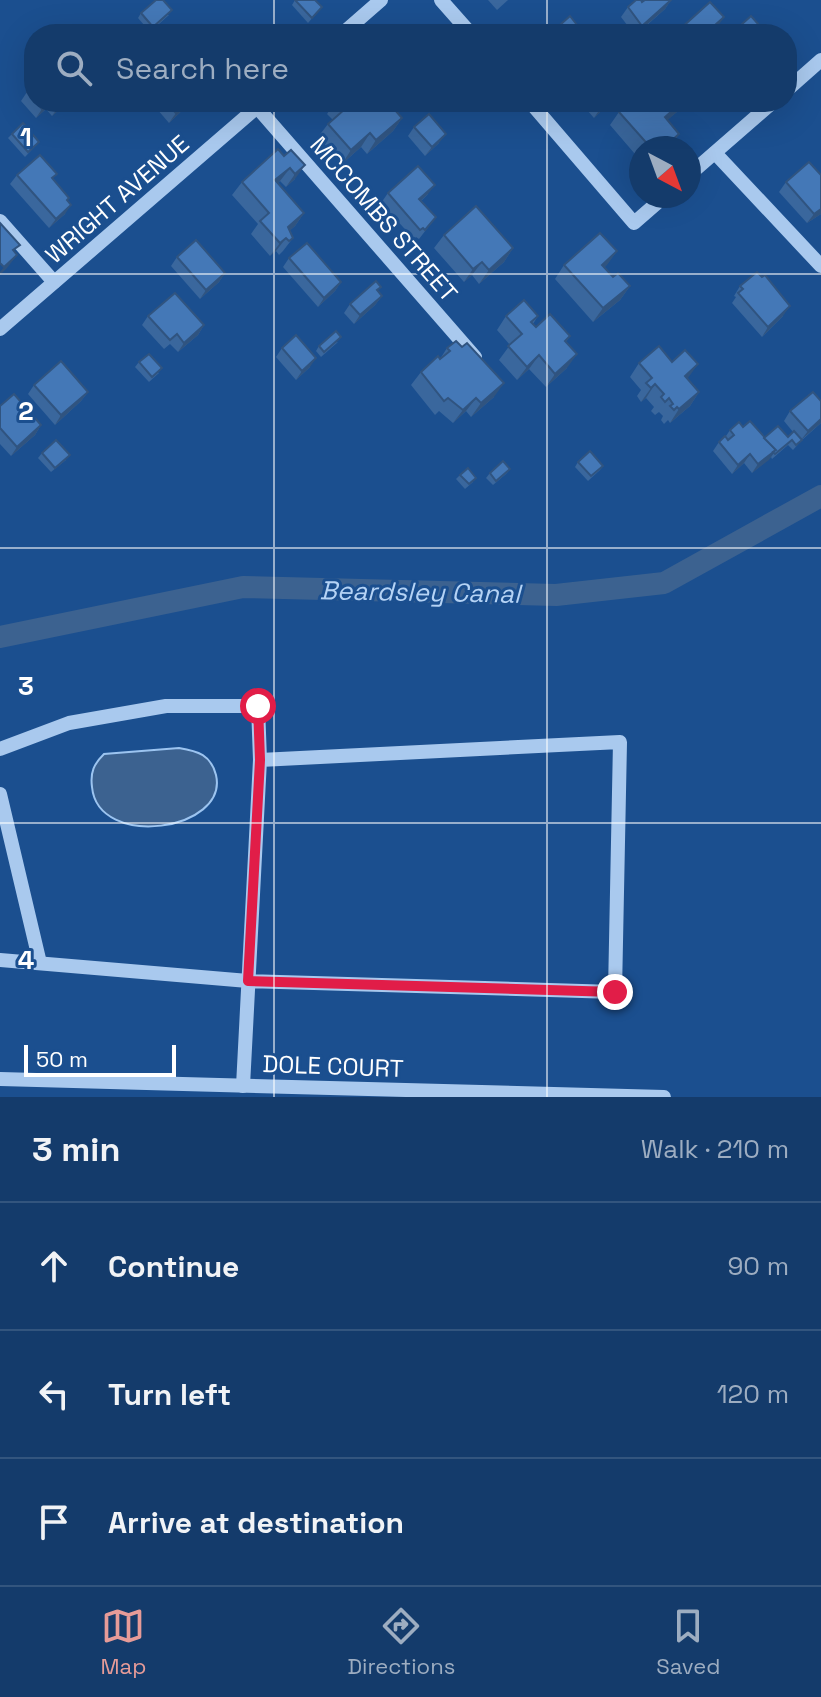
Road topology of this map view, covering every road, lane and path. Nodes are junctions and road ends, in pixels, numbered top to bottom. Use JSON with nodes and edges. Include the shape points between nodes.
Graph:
{"nodes":[{"id":1,"x":381,"y":0,"type":"edge"},
{"id":2,"x":441,"y":0,"type":"edge"},
{"id":3,"x":353,"y":24,"type":"edge"},
{"id":4,"x":462,"y":24,"type":"edge"},
{"id":5,"x":821,"y":60,"type":"edge"},
{"id":6,"x":797,"y":81,"type":"edge"},
{"id":7,"x":251,"y":112,"type":"edge"},
{"id":8,"x":267,"y":112,"type":"edge"},
{"id":9,"x":539,"y":112,"type":"edge"},
{"id":10,"x":762,"y":112,"type":"edge"},
{"id":11,"x":715,"y":153,"type":"junction"},
{"id":12,"x":701,"y":165,"type":"edge"},
{"id":13,"x":651,"y":208,"type":"edge"},
{"id":14,"x":0,"y":221,"type":"edge"},
{"id":15,"x":821,"y":266,"type":"edge"},
{"id":16,"x":54,"y":282,"type":"junction"},
{"id":17,"x":0,"y":329,"type":"edge"},
{"id":18,"x":477,"y":360,"type":"edge"},
{"id":19,"x":0,"y":749,"type":"edge"},
{"id":20,"x":260,"y":760,"type":"junction"},
{"id":21,"x":0,"y":794,"type":"edge"},
{"id":22,"x":0,"y":960,"type":"edge"},
{"id":23,"x":40,"y":963,"type":"junction"},
{"id":24,"x":248,"y":981,"type":"junction"},
{"id":25,"x":0,"y":1079,"type":"edge"},
{"id":26,"x":243,"y":1086,"type":"junction"},
{"id":27,"x":664,"y":1097,"type":"edge"}],
"edges":[{"from":1,"to":3,"type":"street"},
{"from":2,"to":4,"type":"street"},
{"from":5,"to":6,"type":"street"},
{"from":7,"to":16,"type":"street","name":"WRIGHT AVENUE"},
{"from":8,"to":18,"type":"street","name":"MCCOMBS STREET"},
{"from":9,"to":13,"type":"street","via":[[634,223]]},
{"from":10,"to":11,"type":"street"},
{"from":11,"to":12,"type":"street"},
{"from":11,"to":15,"type":"street"},
{"from":14,"to":16,"type":"street"},
{"from":16,"to":17,"type":"street","name":"WRIGHT AVENUE"},
{"from":19,"to":20,"type":"street","via":[[69,723],[166,706],[258,706]]},
{"from":20,"to":24,"type":"street"},
{"from":20,"to":24,"type":"street","via":[[620,742],[615,992]]},
{"from":21,"to":23,"type":"street"},
{"from":22,"to":23,"type":"street"},
{"from":23,"to":24,"type":"street"},
{"from":24,"to":26,"type":"street"},
{"from":25,"to":26,"type":"street","name":"DOLE COURT"},
{"from":26,"to":27,"type":"street","name":"DOLE COURT"}]}
